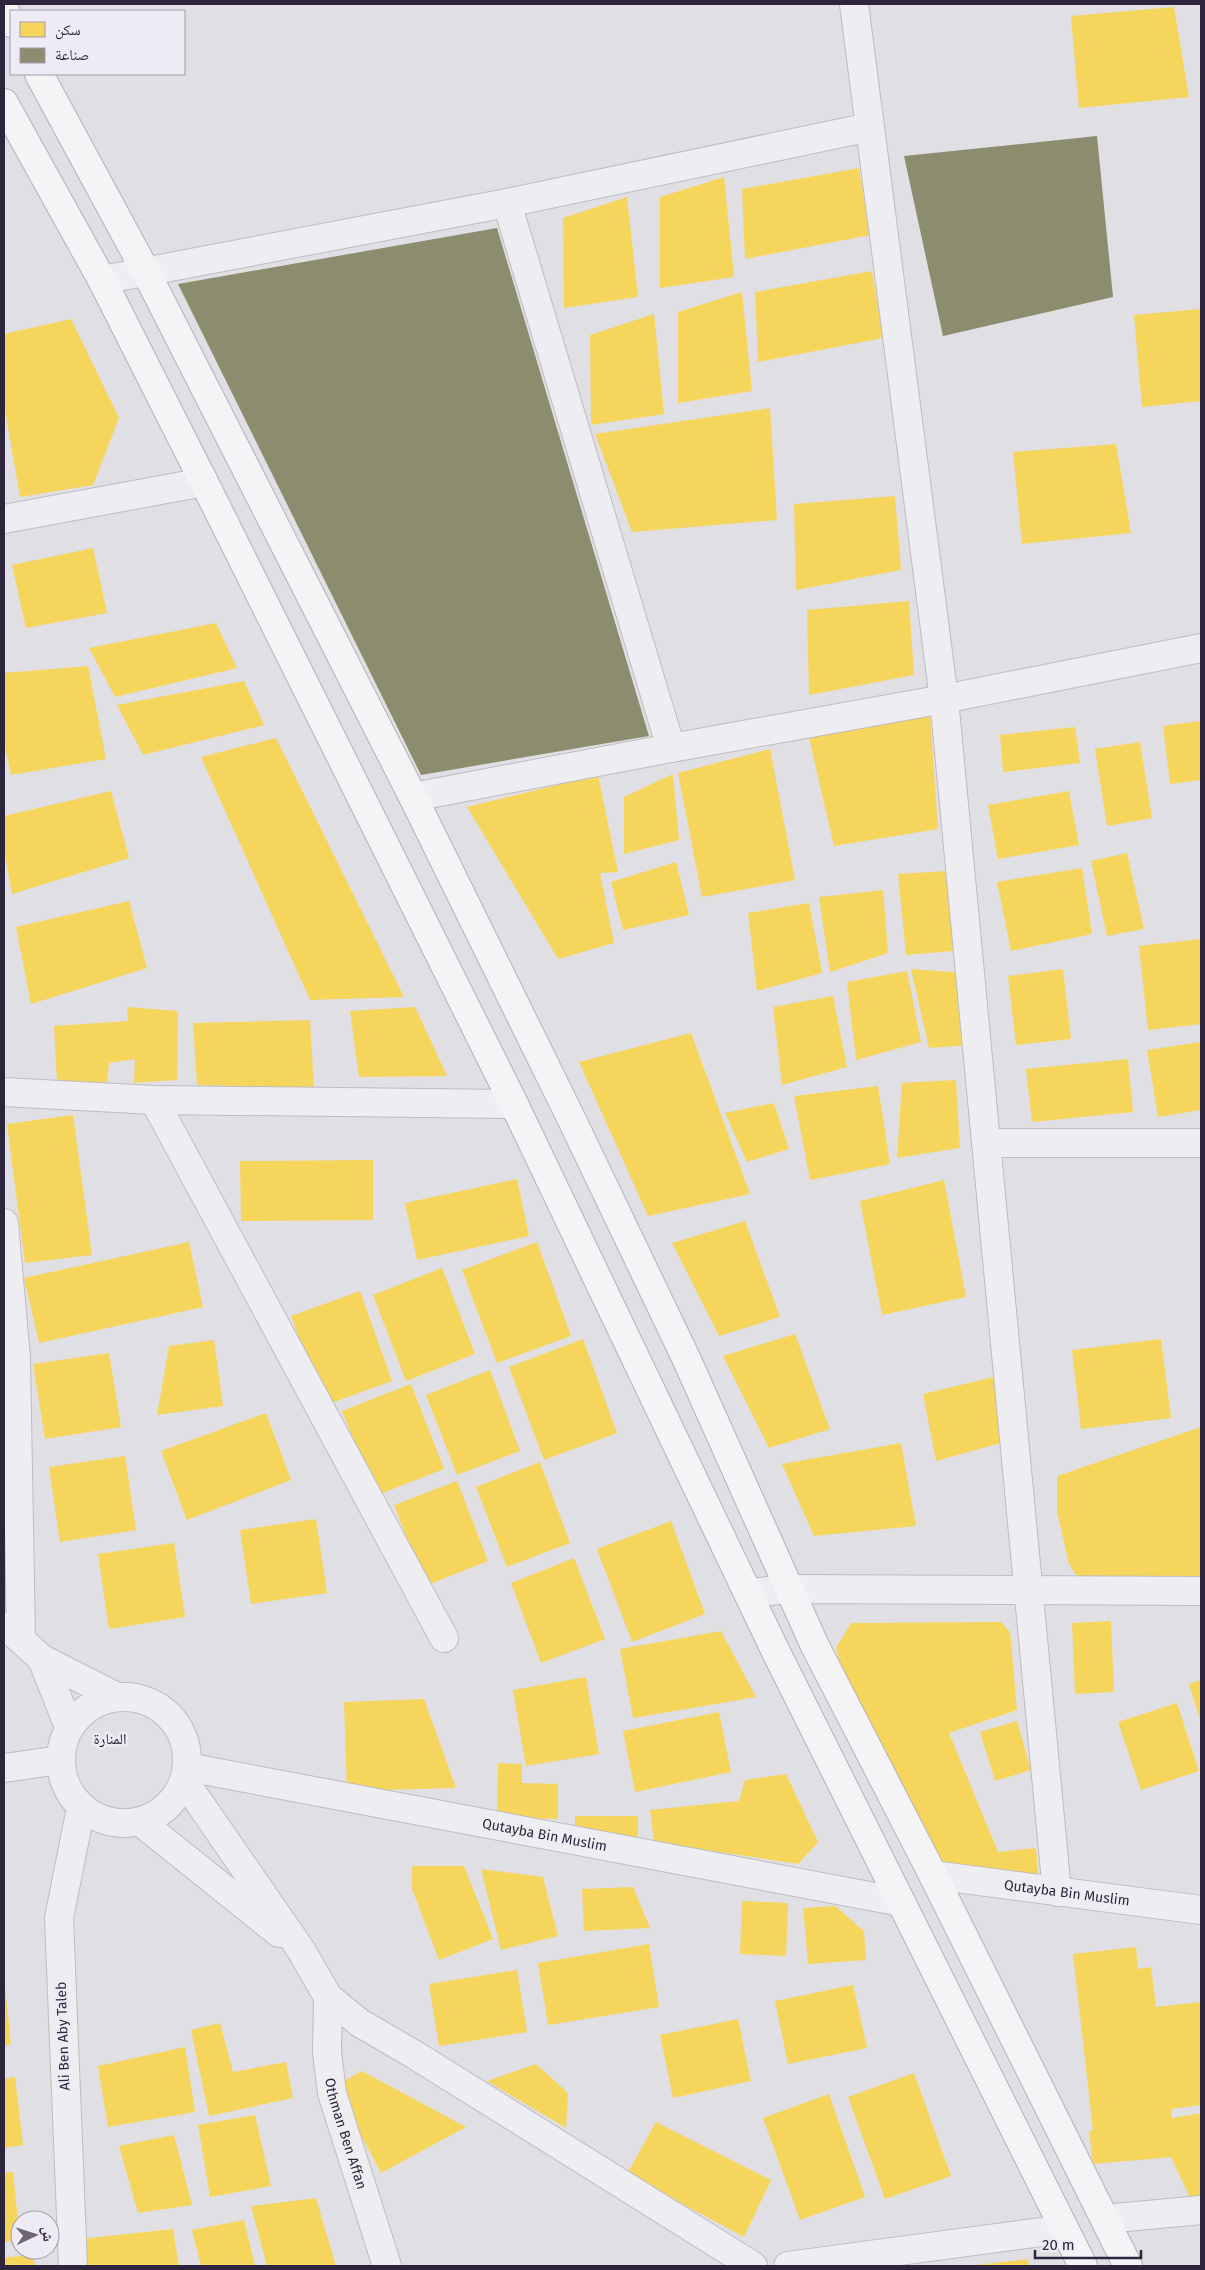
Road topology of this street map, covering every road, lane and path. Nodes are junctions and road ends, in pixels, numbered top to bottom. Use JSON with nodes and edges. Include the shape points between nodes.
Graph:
{"nodes":[{"id":1,"x":854,"y":4,"type":"edge"},
{"id":2,"x":4,"y":10,"type":"edge"},
{"id":3,"x":10,"y":21,"type":"edge"},
{"id":4,"x":40,"y":75,"type":"edge"},
{"id":5,"x":4,"y":103,"type":"edge"},
{"id":6,"x":870,"y":127,"type":"junction"},
{"id":7,"x":507,"y":203,"type":"junction"},
{"id":8,"x":146,"y":272,"type":"junction"},
{"id":9,"x":102,"y":280,"type":"junction"},
{"id":10,"x":204,"y":482,"type":"junction"},
{"id":11,"x":4,"y":519,"type":"edge"},
{"id":12,"x":1201,"y":648,"type":"edge"},
{"id":13,"x":944,"y":699,"type":"junction"},
{"id":14,"x":671,"y":748,"type":"junction"},
{"id":15,"x":413,"y":797,"type":"junction"},
{"id":16,"x":4,"y":1092,"type":"edge"},
{"id":17,"x":154,"y":1100,"type":"junction"},
{"id":18,"x":514,"y":1104,"type":"junction"},
{"id":19,"x":986,"y":1143,"type":"junction"},
{"id":20,"x":1201,"y":1143,"type":"edge"},
{"id":21,"x":4,"y":1223,"type":"edge"},
{"id":22,"x":790,"y":1589,"type":"junction"},
{"id":23,"x":1028,"y":1589,"type":"junction"},
{"id":24,"x":1201,"y":1591,"type":"edge"},
{"id":25,"x":748,"y":1593,"type":"junction"},
{"id":26,"x":12,"y":1632,"type":"edge"},
{"id":27,"x":444,"y":1638,"type":"dead end"},
{"id":28,"x":42,"y":1660,"type":"junction"},
{"id":29,"x":115,"y":1696,"type":"junction"},
{"id":30,"x":69,"y":1727,"type":"junction"},
{"id":31,"x":60,"y":1760,"type":"junction"},
{"id":32,"x":4,"y":1768,"type":"edge"},
{"id":33,"x":186,"y":1774,"type":"junction"},
{"id":34,"x":81,"y":1808,"type":"junction"},
{"id":35,"x":142,"y":1823,"type":"junction"},
{"id":36,"x":933,"y":1876,"type":"junction"},
{"id":37,"x":1057,"y":1892,"type":"junction"},
{"id":38,"x":901,"y":1902,"type":"junction"},
{"id":39,"x":1201,"y":1910,"type":"edge"},
{"id":40,"x":301,"y":1950,"type":"junction"},
{"id":41,"x":328,"y":1997,"type":"junction"},
{"id":42,"x":1201,"y":2210,"type":"edge"},
{"id":43,"x":1105,"y":2219,"type":"junction"},
{"id":44,"x":1064,"y":2229,"type":"junction"},
{"id":45,"x":73,"y":2266,"type":"edge"},
{"id":46,"x":387,"y":2266,"type":"edge"},
{"id":47,"x":753,"y":2266,"type":"edge"},
{"id":48,"x":788,"y":2266,"type":"edge"},
{"id":49,"x":1083,"y":2266,"type":"edge"},
{"id":50,"x":1128,"y":2266,"type":"edge"}],
"edges":[{"from":1,"to":6,"type":"street"},
{"from":2,"to":3,"type":"highway"},
{"from":4,"to":8,"type":"highway"},
{"from":5,"to":9,"type":"highway"},
{"from":6,"to":7,"type":"street"},
{"from":6,"to":13,"type":"street"},
{"from":7,"to":8,"type":"street"},
{"from":7,"to":14,"type":"street"},
{"from":8,"to":9,"type":"street"},
{"from":8,"to":15,"type":"highway"},
{"from":9,"to":10,"type":"highway"},
{"from":10,"to":11,"type":"street"},
{"from":10,"to":18,"type":"highway"},
{"from":12,"to":13,"type":"street"},
{"from":13,"to":14,"type":"street"},
{"from":13,"to":19,"type":"street"},
{"from":14,"to":15,"type":"street"},
{"from":15,"to":22,"type":"highway","via":[[690,1367]]},
{"from":16,"to":17,"type":"street"},
{"from":17,"to":18,"type":"street"},
{"from":17,"to":27,"type":"street"},
{"from":18,"to":25,"type":"highway"},
{"from":19,"to":20,"type":"street"},
{"from":19,"to":23,"type":"street"},
{"from":21,"to":26,"type":"street","via":[[16,1358]]},
{"from":22,"to":23,"type":"street"},
{"from":22,"to":25,"type":"street"},
{"from":22,"to":36,"type":"highway","via":[[814,1644]]},
{"from":23,"to":24,"type":"street"},
{"from":23,"to":37,"type":"street"},
{"from":25,"to":38,"type":"highway"},
{"from":26,"to":28,"type":"street"},
{"from":28,"to":29,"type":"street"},
{"from":28,"to":30,"type":"street"},
{"from":29,"to":30,"type":"street","via":[[88,1706]]},
{"from":29,"to":33,"type":"street","via":[[147,1700],[174,1719],[187,1749]]},
{"from":30,"to":31,"type":"street","via":[[62,1743]]},
{"from":31,"to":32,"type":"street"},
{"from":31,"to":34,"type":"street","via":[[65,1786]]},
{"from":33,"to":35,"type":"street","via":[[168,1807]]},
{"from":33,"to":38,"type":"street","name":"Qutayba Bin Muslim"},
{"from":33,"to":40,"type":"street"},
{"from":34,"to":35,"type":"street","via":[[109,1823]]},
{"from":34,"to":45,"type":"street","name":"Ali Ben Aby Taleb","via":[[59,1918]]},
{"from":35,"to":40,"type":"street"},
{"from":36,"to":37,"type":"street","name":"Qutayba Bin Muslim"},
{"from":36,"to":43,"type":"highway"},
{"from":37,"to":39,"type":"street","name":"Qutayba Bin Muslim"},
{"from":38,"to":44,"type":"highway"},
{"from":40,"to":41,"type":"street"},
{"from":41,"to":46,"type":"street","name":"Othman Ben Affan","via":[[327,2052],[332,2093]]},
{"from":41,"to":47,"type":"street","via":[[360,2023]]},
{"from":42,"to":43,"type":"street"},
{"from":43,"to":50,"type":"highway"},
{"from":44,"to":48,"type":"street"},
{"from":44,"to":49,"type":"highway"}]}
